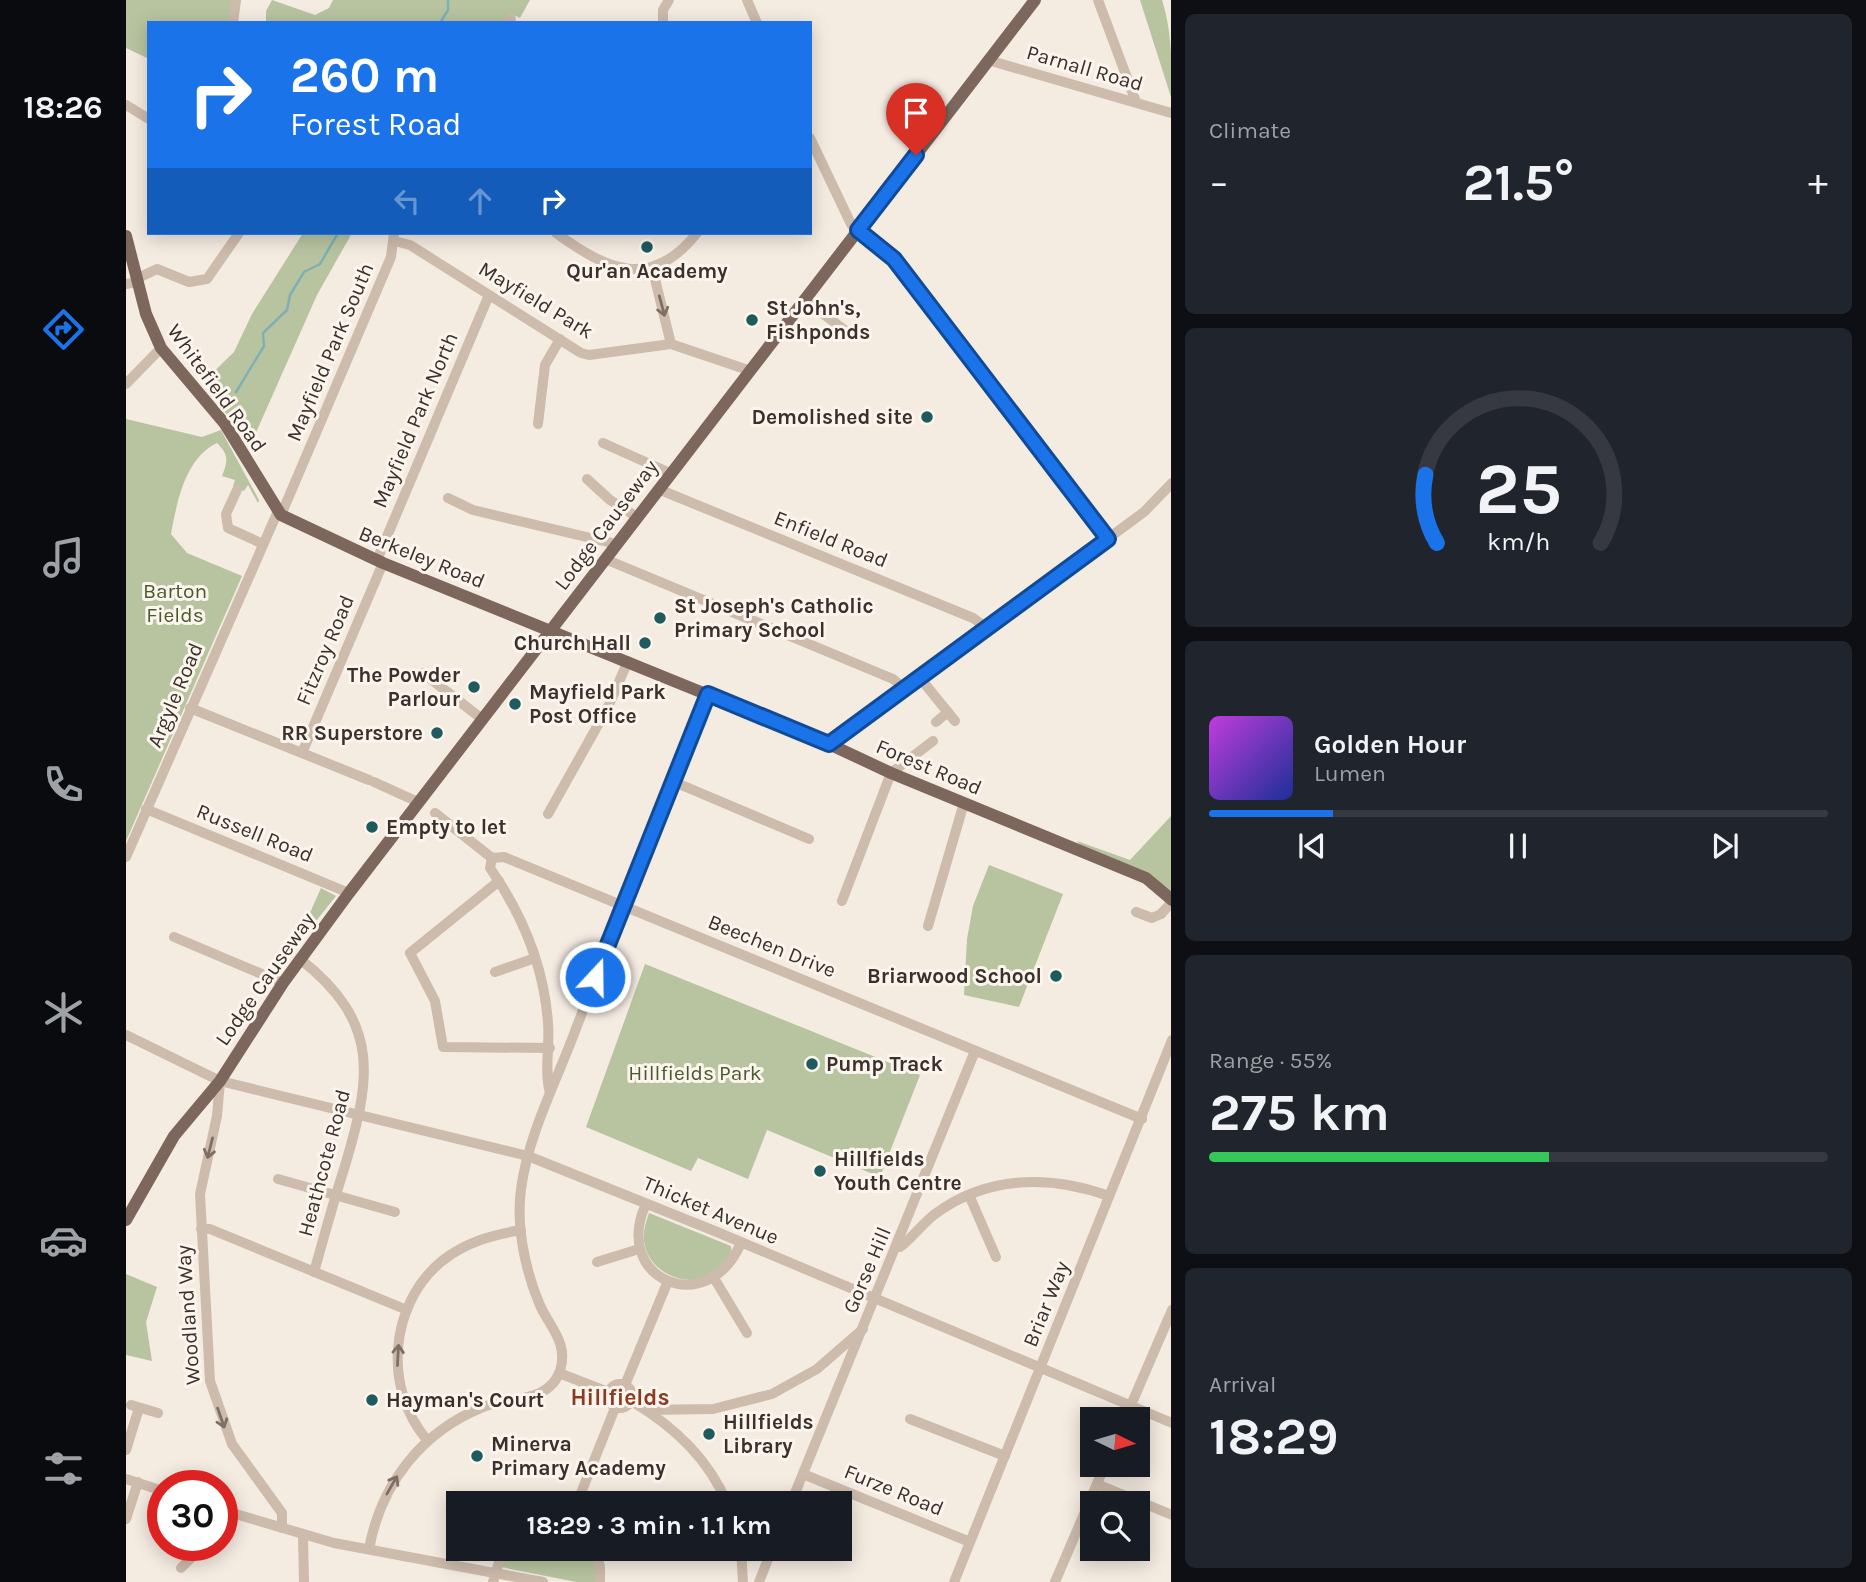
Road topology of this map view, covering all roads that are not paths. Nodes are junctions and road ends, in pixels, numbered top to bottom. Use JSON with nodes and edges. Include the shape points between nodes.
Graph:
{"nodes":[{"id":1,"x":236,"y":0,"type":"edge"},
{"id":2,"x":669,"y":0,"type":"edge"},
{"id":3,"x":747,"y":0,"type":"edge"},
{"id":4,"x":1035,"y":0,"type":"edge"},
{"id":5,"x":1098,"y":0,"type":"edge"},
{"id":6,"x":233,"y":21,"type":"edge"},
{"id":7,"x":663,"y":21,"type":"edge"},
{"id":8,"x":756,"y":21,"type":"edge"},
{"id":9,"x":988,"y":60,"type":"junction"},
{"id":10,"x":1136,"y":102,"type":"junction"},
{"id":11,"x":126,"y":105,"type":"edge"},
{"id":12,"x":1171,"y":113,"type":"edge"},
{"id":13,"x":147,"y":118,"type":"edge"},
{"id":14,"x":812,"y":142,"type":"edge"},
{"id":15,"x":858,"y":230,"type":"junction"},
{"id":16,"x":238,"y":235,"type":"edge"},
{"id":17,"x":559,"y":235,"type":"edge"},
{"id":18,"x":695,"y":235,"type":"edge"},
{"id":19,"x":126,"y":236,"type":"edge"},
{"id":20,"x":394,"y":237,"type":"edge"},
{"id":21,"x":652,"y":267,"type":"junction"},
{"id":22,"x":133,"y":282,"type":"edge"},
{"id":23,"x":489,"y":295,"type":"junction"},
{"id":24,"x":804,"y":299,"type":"junction"},
{"id":25,"x":847,"y":332,"type":"dead end"},
{"id":26,"x":560,"y":339,"type":"junction"},
{"id":27,"x":671,"y":344,"type":"junction"},
{"id":28,"x":161,"y":348,"type":"junction"},
{"id":29,"x":748,"y":370,"type":"junction"},
{"id":30,"x":126,"y":384,"type":"edge"},
{"id":31,"x":538,"y":424,"type":"dead end"},
{"id":32,"x":603,"y":443,"type":"dead end"},
{"id":33,"x":670,"y":473,"type":"junction"},
{"id":34,"x":587,"y":479,"type":"dead end"},
{"id":35,"x":1171,"y":483,"type":"edge"},
{"id":36,"x":658,"y":489,"type":"junction"},
{"id":37,"x":237,"y":490,"type":"dead end"},
{"id":38,"x":448,"y":498,"type":"dead end"},
{"id":39,"x":280,"y":513,"type":"junction"},
{"id":40,"x":637,"y":517,"type":"junction"},
{"id":41,"x":1108,"y":539,"type":"junction"},
{"id":42,"x":263,"y":544,"type":"junction"},
{"id":43,"x":616,"y":544,"type":"junction"},
{"id":44,"x":605,"y":559,"type":"junction"},
{"id":45,"x":380,"y":561,"type":"junction"},
{"id":46,"x":987,"y":628,"type":"junction"},
{"id":47,"x":551,"y":630,"type":"junction"},
{"id":48,"x":628,"y":661,"type":"junction"},
{"id":49,"x":423,"y":673,"type":"dead end"},
{"id":50,"x":920,"y":678,"type":"junction"},
{"id":51,"x":905,"y":689,"type":"junction"},
{"id":52,"x":708,"y":694,"type":"junction"},
{"id":53,"x":190,"y":708,"type":"junction"},
{"id":54,"x":482,"y":719,"type":"junction"},
{"id":55,"x":936,"y":722,"type":"dead end"},
{"id":56,"x":933,"y":741,"type":"dead end"},
{"id":57,"x":829,"y":744,"type":"junction"},
{"id":58,"x":302,"y":753,"type":"junction"},
{"id":59,"x":891,"y":773,"type":"junction"},
{"id":60,"x":672,"y":782,"type":"junction"},
{"id":61,"x":418,"y":803,"type":"junction"},
{"id":62,"x":964,"y":803,"type":"junction"},
{"id":63,"x":146,"y":809,"type":"junction"},
{"id":64,"x":435,"y":813,"type":"dead end"},
{"id":65,"x":548,"y":814,"type":"dead end"},
{"id":66,"x":809,"y":839,"type":"dead end"},
{"id":67,"x":126,"y":857,"type":"edge"},
{"id":68,"x":492,"y":858,"type":"junction"},
{"id":69,"x":499,"y":881,"type":"junction"},
{"id":70,"x":349,"y":893,"type":"junction"},
{"id":71,"x":842,"y":901,"type":"dead end"},
{"id":72,"x":1171,"y":901,"type":"edge"},
{"id":73,"x":622,"y":905,"type":"junction"},
{"id":74,"x":1136,"y":912,"type":"dead end"},
{"id":75,"x":928,"y":926,"type":"dead end"},
{"id":76,"x":174,"y":937,"type":"dead end"},
{"id":77,"x":536,"y":958,"type":"junction"},
{"id":78,"x":300,"y":960,"type":"junction"},
{"id":79,"x":495,"y":972,"type":"dead end"},
{"id":80,"x":283,"y":983,"type":"junction"},
{"id":81,"x":127,"y":1038,"type":"edge"},
{"id":82,"x":1171,"y":1040,"type":"edge"},
{"id":83,"x":550,"y":1048,"type":"junction"},
{"id":84,"x":975,"y":1051,"type":"junction"},
{"id":85,"x":220,"y":1081,"type":"junction"},
{"id":86,"x":551,"y":1095,"type":"junction"},
{"id":87,"x":360,"y":1116,"type":"junction"},
{"id":88,"x":1142,"y":1119,"type":"junction"},
{"id":89,"x":528,"y":1156,"type":"junction"},
{"id":90,"x":278,"y":1179,"type":"dead end"},
{"id":91,"x":969,"y":1195,"type":"junction"},
{"id":92,"x":336,"y":1196,"type":"junction"},
{"id":93,"x":1109,"y":1196,"type":"junction"},
{"id":94,"x":646,"y":1204,"type":"junction"},
{"id":95,"x":395,"y":1212,"type":"dead end"},
{"id":96,"x":126,"y":1220,"type":"edge"},
{"id":97,"x":201,"y":1229,"type":"junction"},
{"id":98,"x":522,"y":1230,"type":"junction"},
{"id":99,"x":741,"y":1243,"type":"junction"},
{"id":100,"x":897,"y":1248,"type":"junction"},
{"id":101,"x":639,"y":1249,"type":"junction"},
{"id":102,"x":996,"y":1257,"type":"dead end"},
{"id":103,"x":597,"y":1262,"type":"dead end"},
{"id":104,"x":314,"y":1272,"type":"junction"},
{"id":105,"x":715,"y":1278,"type":"junction"},
{"id":106,"x":668,"y":1281,"type":"junction"},
{"id":107,"x":876,"y":1299,"type":"junction"},
{"id":108,"x":407,"y":1310,"type":"junction"},
{"id":109,"x":1171,"y":1310,"type":"edge"},
{"id":110,"x":863,"y":1329,"type":"junction"},
{"id":111,"x":747,"y":1333,"type":"dead end"},
{"id":112,"x":1041,"y":1368,"type":"junction"},
{"id":113,"x":559,"y":1373,"type":"junction"},
{"id":114,"x":625,"y":1385,"type":"junction"},
{"id":115,"x":608,"y":1392,"type":"junction"},
{"id":116,"x":631,"y":1402,"type":"junction"},
{"id":117,"x":1131,"y":1405,"type":"junction"},
{"id":118,"x":615,"y":1408,"type":"junction"},
{"id":119,"x":646,"y":1410,"type":"junction"},
{"id":120,"x":158,"y":1413,"type":"dead end"},
{"id":121,"x":910,"y":1419,"type":"dead end"},
{"id":122,"x":1171,"y":1423,"type":"edge"},
{"id":123,"x":427,"y":1440,"type":"junction"},
{"id":124,"x":126,"y":1450,"type":"edge"},
{"id":125,"x":1005,"y":1456,"type":"junction"},
{"id":126,"x":803,"y":1474,"type":"junction"},
{"id":127,"x":1100,"y":1477,"type":"edge"},
{"id":128,"x":126,"y":1479,"type":"edge"},
{"id":129,"x":138,"y":1482,"type":"junction"},
{"id":130,"x":1097,"y":1484,"type":"junction"},
{"id":131,"x":147,"y":1485,"type":"edge"},
{"id":132,"x":583,"y":1491,"type":"edge"},
{"id":133,"x":718,"y":1491,"type":"edge"},
{"id":134,"x":796,"y":1491,"type":"edge"},
{"id":135,"x":238,"y":1515,"type":"edge"},
{"id":136,"x":1171,"y":1515,"type":"edge"},
{"id":137,"x":126,"y":1519,"type":"edge"},
{"id":138,"x":282,"y":1528,"type":"junction"},
{"id":139,"x":303,"y":1535,"type":"junction"},
{"id":140,"x":970,"y":1542,"type":"junction"},
{"id":141,"x":369,"y":1549,"type":"junction"},
{"id":142,"x":187,"y":1561,"type":"edge"},
{"id":143,"x":598,"y":1561,"type":"edge"},
{"id":144,"x":742,"y":1561,"type":"edge"},
{"id":145,"x":767,"y":1561,"type":"edge"},
{"id":146,"x":181,"y":1568,"type":"dead end"},
{"id":147,"x":494,"y":1577,"type":"edge"},
{"id":148,"x":304,"y":1582,"type":"edge"},
{"id":149,"x":543,"y":1582,"type":"edge"},
{"id":150,"x":600,"y":1582,"type":"edge"},
{"id":151,"x":743,"y":1582,"type":"edge"},
{"id":152,"x":759,"y":1582,"type":"edge"},
{"id":153,"x":954,"y":1582,"type":"edge"},
{"id":154,"x":1055,"y":1582,"type":"edge"}],
"edges":[{"from":1,"to":6,"type":"street"},
{"from":2,"to":7,"type":"street"},
{"from":3,"to":8,"type":"street"},
{"from":4,"to":9,"type":"main road","name":"Lodge Causeway"},
{"from":5,"to":10,"type":"street"},
{"from":9,"to":10,"type":"street","name":"Parnall Road"},
{"from":9,"to":15,"type":"main road","name":"Lodge Causeway"},
{"from":10,"to":12,"type":"street","name":"Parnall Road"},
{"from":11,"to":13,"type":"street"},
{"from":14,"to":15,"type":"street"},
{"from":15,"to":24,"type":"main road","name":"Lodge Causeway"},
{"from":15,"to":41,"type":"street","via":[[894,259]]},
{"from":16,"to":22,"type":"street","via":[[207,279],[189,282],[157,268]]},
{"from":17,"to":21,"type":"street","via":[[607,265]]},
{"from":18,"to":21,"type":"street","via":[[670,261]]},
{"from":19,"to":22,"type":"main road","name":"Whitefield Road"},
{"from":20,"to":23,"type":"street","name":"Mayfield Park"},
{"from":20,"to":39,"type":"street","name":"Mayfield Park South","via":[[391,257]]},
{"from":21,"to":27,"type":"street","one_way":true},
{"from":22,"to":28,"type":"main road","name":"Whitefield Road"},
{"from":23,"to":26,"type":"street","name":"Mayfield Park"},
{"from":23,"to":45,"type":"street","name":"Mayfield Park North"},
{"from":24,"to":25,"type":"street"},
{"from":24,"to":29,"type":"main road","name":"Lodge Causeway"},
{"from":26,"to":27,"type":"street","name":"Mayfield Park","via":[[589,355]]},
{"from":26,"to":31,"type":"street","via":[[545,365]]},
{"from":27,"to":29,"type":"street","name":"Mayfield Park"},
{"from":28,"to":30,"type":"street"},
{"from":28,"to":39,"type":"main road","name":"Whitefield Road","via":[[225,424]]},
{"from":29,"to":33,"type":"main road","name":"Lodge Causeway"},
{"from":32,"to":33,"type":"street"},
{"from":33,"to":36,"type":"main road","name":"Lodge Causeway"},
{"from":34,"to":40,"type":"street"},
{"from":35,"to":41,"type":"street","via":[[1144,512]]},
{"from":36,"to":40,"type":"main road","name":"Lodge Causeway"},
{"from":36,"to":46,"type":"street","name":"Enfield Road","via":[[973,618]]},
{"from":37,"to":42,"type":"street","via":[[226,514],[228,528]]},
{"from":38,"to":43,"type":"street","via":[[473,510]]},
{"from":39,"to":42,"type":"street","name":"Argyle Road"},
{"from":39,"to":45,"type":"main road","name":"Berkeley Road"},
{"from":40,"to":43,"type":"main road","name":"Lodge Causeway"},
{"from":41,"to":46,"type":"street"},
{"from":42,"to":53,"type":"street","name":"Argyle Road"},
{"from":43,"to":44,"type":"main road","name":"Lodge Causeway"},
{"from":44,"to":47,"type":"main road","name":"Lodge Causeway"},
{"from":44,"to":51,"type":"street","via":[[893,679]]},
{"from":45,"to":47,"type":"main road","name":"Berkeley Road"},
{"from":45,"to":58,"type":"street","name":"Fitzroy Road"},
{"from":46,"to":50,"type":"street"},
{"from":47,"to":48,"type":"main road","name":"Forest Road"},
{"from":47,"to":54,"type":"main road","name":"Lodge Causeway"},
{"from":48,"to":52,"type":"main road","name":"Forest Road"},
{"from":48,"to":65,"type":"street","via":[[608,707]]},
{"from":49,"to":54,"type":"street"},
{"from":50,"to":51,"type":"street"},
{"from":50,"to":55,"type":"street","via":[[952,717]]},
{"from":51,"to":57,"type":"street"},
{"from":52,"to":57,"type":"main road","name":"Forest Road"},
{"from":52,"to":60,"type":"street"},
{"from":53,"to":58,"type":"street"},
{"from":53,"to":63,"type":"street","name":"Argyle Road"},
{"from":54,"to":61,"type":"main road","name":"Lodge Causeway"},
{"from":56,"to":59,"type":"street"},
{"from":57,"to":59,"type":"main road","name":"Forest Road"},
{"from":58,"to":61,"type":"street"},
{"from":59,"to":62,"type":"main road","name":"Forest Road"},
{"from":59,"to":71,"type":"street"},
{"from":60,"to":66,"type":"street"},
{"from":60,"to":73,"type":"street"},
{"from":61,"to":70,"type":"main road","name":"Lodge Causeway"},
{"from":62,"to":72,"type":"main road","name":"Forest Road","via":[[1146,878]]},
{"from":62,"to":75,"type":"street"},
{"from":63,"to":67,"type":"street","name":"Argyle Road"},
{"from":63,"to":70,"type":"street","name":"Russell Road"},
{"from":64,"to":68,"type":"street","name":"Beechen Drive"},
{"from":68,"to":69,"type":"street","via":[[489,864]]},
{"from":68,"to":73,"type":"street","name":"Beechen Drive","via":[[504,857]]},
{"from":69,"to":77,"type":"street"},
{"from":69,"to":83,"type":"street","via":[[410,953],[435,1002],[443,1047]]},
{"from":70,"to":78,"type":"main road","name":"Lodge Causeway"},
{"from":72,"to":74,"type":"street","via":[[1152,918]]},
{"from":73,"to":84,"type":"street","name":"Beechen Drive"},
{"from":73,"to":86,"type":"street"},
{"from":76,"to":80,"type":"street"},
{"from":77,"to":79,"type":"street"},
{"from":77,"to":83,"type":"street"},
{"from":78,"to":80,"type":"main road","name":"Lodge Causeway"},
{"from":78,"to":87,"type":"street","name":"Heathcote Road","via":[[338,994],[356,1025],[364,1061]]},
{"from":80,"to":85,"type":"main road","name":"Lodge Causeway"},
{"from":81,"to":85,"type":"street","name":"Thicket Avenue"},
{"from":82,"to":88,"type":"street","name":"Briar Way"},
{"from":83,"to":86,"type":"street"},
{"from":84,"to":88,"type":"street","name":"Beechen Drive"},
{"from":84,"to":100,"type":"street","name":"Gorse Hill"},
{"from":85,"to":87,"type":"street","name":"Thicket Avenue"},
{"from":85,"to":96,"type":"main road","name":"Lodge Causeway","via":[[174,1136]]},
{"from":85,"to":97,"type":"street","name":"Woodland Way","one_way":true,"via":[[218,1116],[200,1194]]},
{"from":86,"to":89,"type":"street"},
{"from":87,"to":89,"type":"street","name":"Thicket Avenue"},
{"from":87,"to":92,"type":"street","name":"Heathcote Road"},
{"from":88,"to":93,"type":"street","name":"Briar Way"},
{"from":89,"to":94,"type":"street","name":"Thicket Avenue"},
{"from":89,"to":98,"type":"street","via":[[521,1190]]},
{"from":90,"to":92,"type":"street"},
{"from":91,"to":93,"type":"street","via":[[1036,1180]]},
{"from":91,"to":100,"type":"street","via":[[934,1215]]},
{"from":91,"to":102,"type":"street"},
{"from":92,"to":95,"type":"street"},
{"from":92,"to":104,"type":"street","name":"Heathcote Road"},
{"from":93,"to":112,"type":"street","name":"Briar Way"},
{"from":94,"to":99,"type":"street","name":"Thicket Avenue"},
{"from":94,"to":101,"type":"street","via":[[638,1230]]},
{"from":97,"to":104,"type":"street"},
{"from":97,"to":138,"type":"street","name":"Woodland Way","one_way":true,"via":[[210,1381],[232,1444],[282,1513]]},
{"from":98,"to":108,"type":"street","via":[[482,1239],[442,1262],[425,1278]]},
{"from":98,"to":113,"type":"street","via":[[526,1264],[539,1305],[563,1348]]},
{"from":99,"to":105,"type":"street","via":[[727,1269]]},
{"from":99,"to":107,"type":"street","name":"Thicket Avenue"},
{"from":100,"to":107,"type":"street","name":"Gorse Hill"},
{"from":101,"to":103,"type":"street"},
{"from":101,"to":106,"type":"street","via":[[649,1268]]},
{"from":104,"to":108,"type":"street"},
{"from":105,"to":106,"type":"street","via":[[689,1285]]},
{"from":105,"to":111,"type":"street"},
{"from":106,"to":114,"type":"street"},
{"from":107,"to":110,"type":"street","name":"Gorse Hill"},
{"from":107,"to":112,"type":"street","name":"Thicket Avenue"},
{"from":123,"to":108,"type":"street","one_way":true,"via":[[410,1416],[398,1377],[398,1342]]},
{"from":109,"to":117,"type":"street"},
{"from":110,"to":119,"type":"street","via":[[817,1369],[772,1394],[713,1409]]},
{"from":110,"to":126,"type":"street","name":"Gorse Hill"},
{"from":112,"to":117,"type":"street","name":"Thicket Avenue"},
{"from":112,"to":125,"type":"street","name":"Briar Way"},
{"from":113,"to":115,"type":"street"},
{"from":113,"to":123,"type":"street","via":[[536,1396],[485,1406]]},
{"from":114,"to":115,"type":"street","via":[[615,1385]]},
{"from":114,"to":116,"type":"street","via":[[632,1394]]},
{"from":115,"to":118,"type":"street"},
{"from":116,"to":118,"type":"street"},
{"from":116,"to":119,"type":"street"},
{"from":117,"to":122,"type":"street","name":"Thicket Avenue"},
{"from":118,"to":132,"type":"street"},
{"from":119,"to":133,"type":"street","via":[[701,1458]]},
{"from":120,"to":124,"type":"street","via":[[135,1406]]},
{"from":121,"to":125,"type":"street"},
{"from":141,"to":123,"type":"street","one_way":true,"via":[[384,1499],[405,1464]]},
{"from":125,"to":140,"type":"street","name":"Briar Way"},
{"from":126,"to":134,"type":"street","name":"Gorse Hill"},
{"from":126,"to":140,"type":"street","name":"Furze Road"},
{"from":127,"to":130,"type":"street"},
{"from":128,"to":129,"type":"street"},
{"from":129,"to":131,"type":"street"},
{"from":129,"to":137,"type":"street"},
{"from":130,"to":136,"type":"street"},
{"from":130,"to":154,"type":"street"},
{"from":135,"to":138,"type":"street"},
{"from":138,"to":139,"type":"street"},
{"from":139,"to":141,"type":"street"},
{"from":139,"to":148,"type":"street"},
{"from":140,"to":153,"type":"street","name":"Briar Way"},
{"from":141,"to":147,"type":"street"},
{"from":142,"to":146,"type":"street"},
{"from":143,"to":150,"type":"street"},
{"from":144,"to":151,"type":"street"},
{"from":145,"to":152,"type":"street"},
{"from":147,"to":149,"type":"street"}]}
